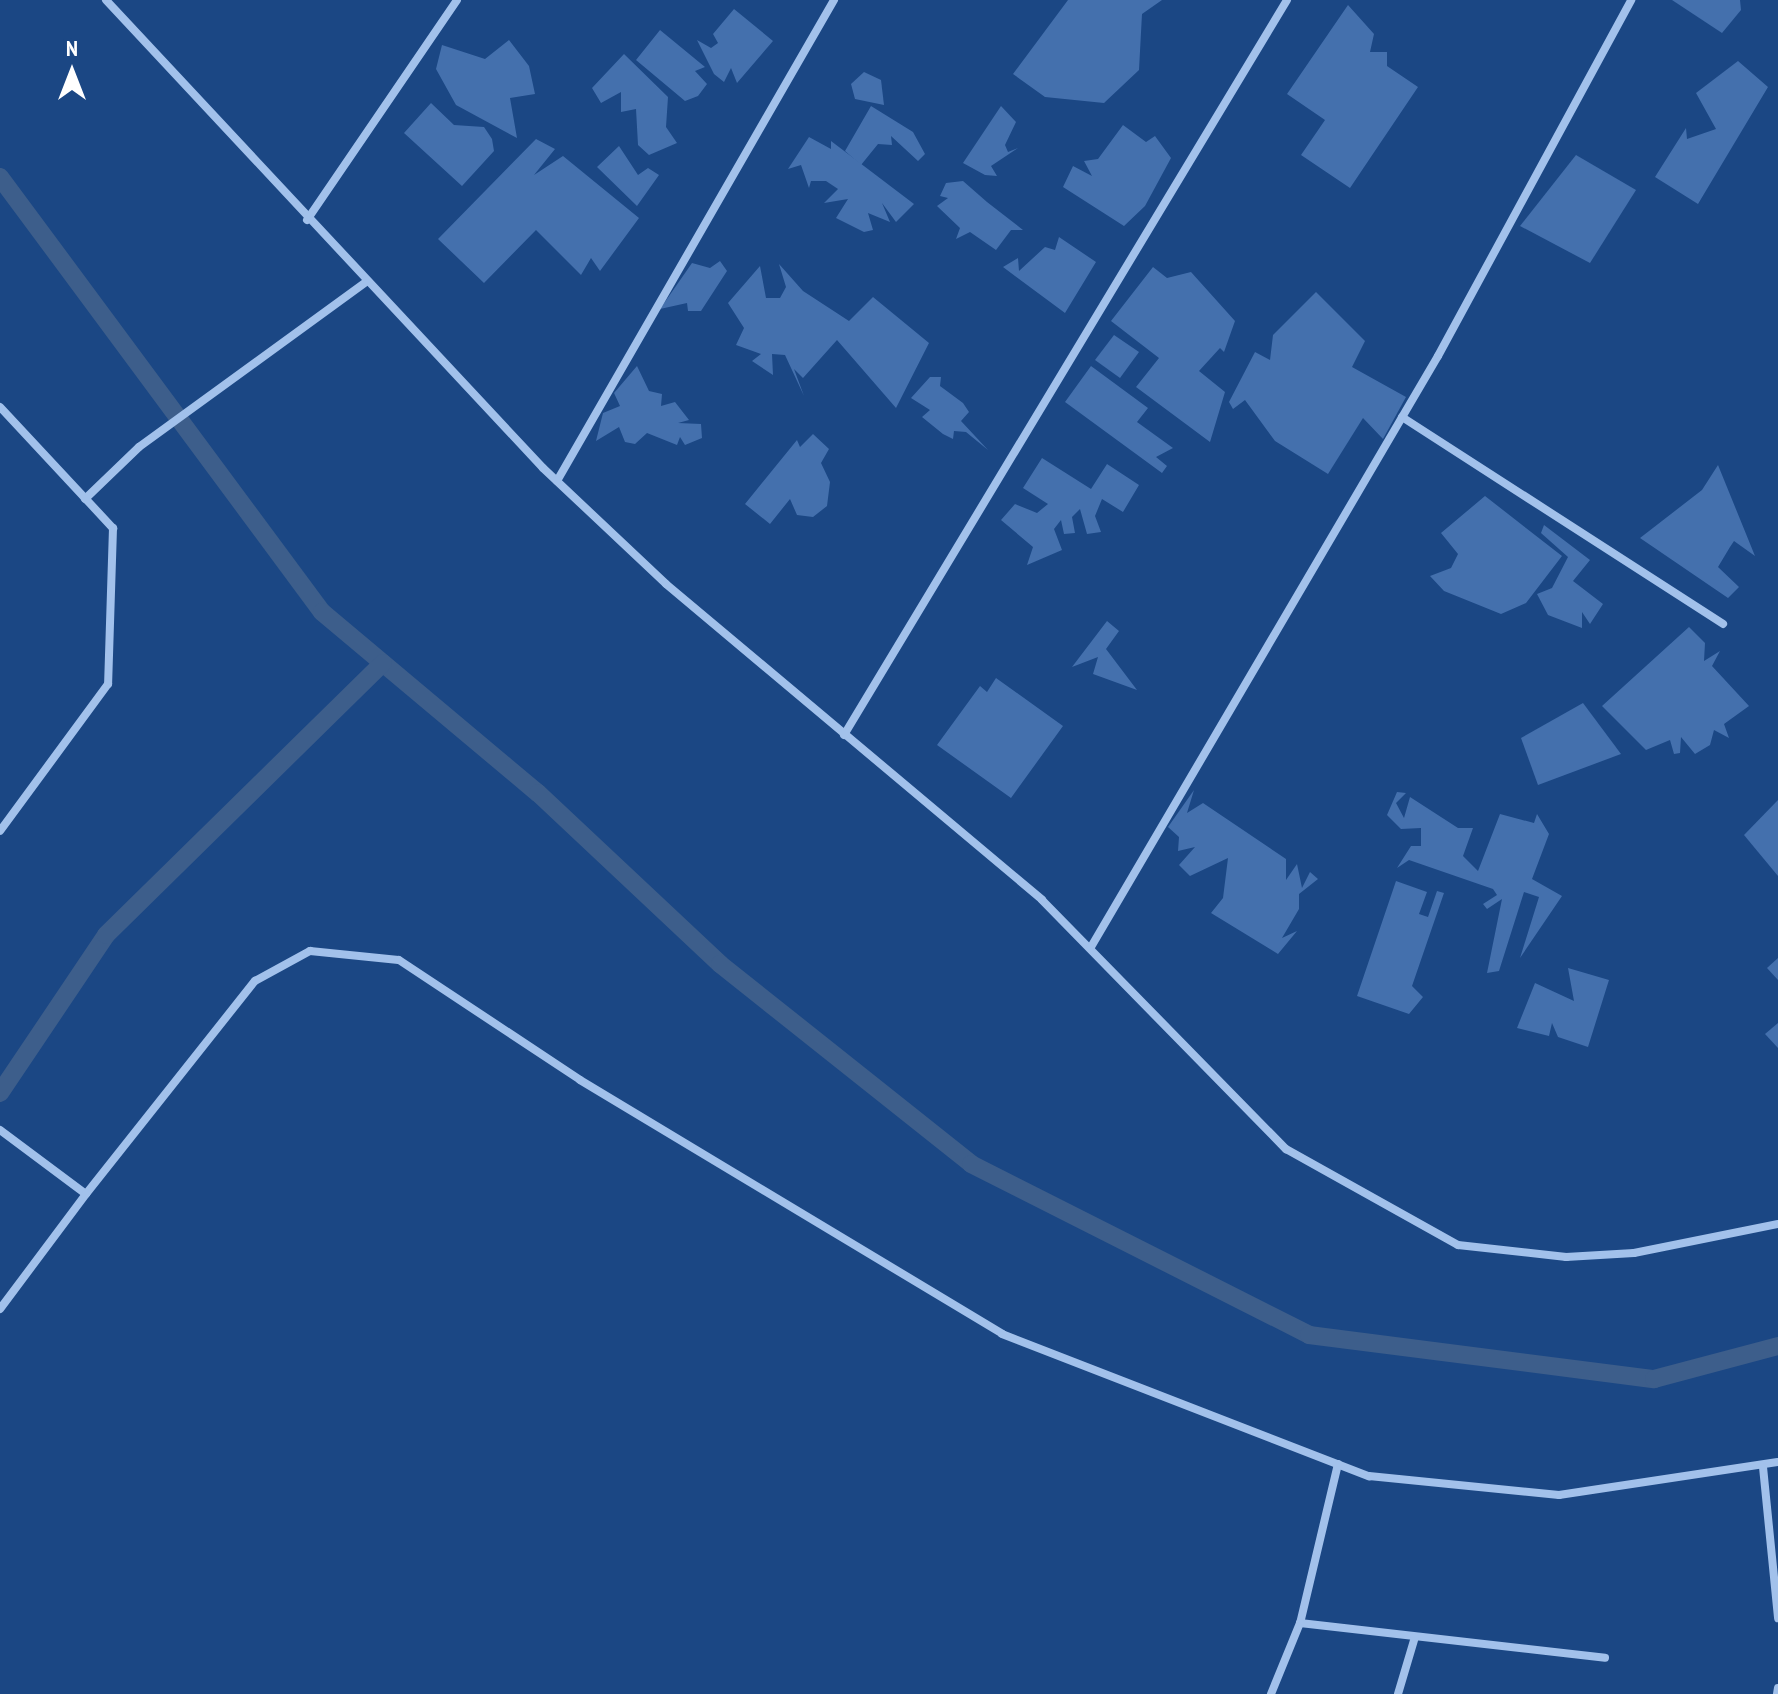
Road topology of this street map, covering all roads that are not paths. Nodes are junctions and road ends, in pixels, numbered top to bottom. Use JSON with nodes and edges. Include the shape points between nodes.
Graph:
{"nodes":[{"id":1,"x":106,"y":0,"type":"edge"},
{"id":2,"x":457,"y":0,"type":"edge"},
{"id":3,"x":834,"y":0,"type":"edge"},
{"id":4,"x":1287,"y":0,"type":"edge"},
{"id":5,"x":1631,"y":0,"type":"edge"},
{"id":6,"x":307,"y":220,"type":"junction"},
{"id":7,"x":366,"y":282,"type":"junction"},
{"id":8,"x":0,"y":407,"type":"edge"},
{"id":9,"x":1402,"y":417,"type":"junction"},
{"id":10,"x":557,"y":481,"type":"junction"},
{"id":11,"x":85,"y":499,"type":"junction"},
{"id":12,"x":1723,"y":624,"type":"dead end"},
{"id":13,"x":844,"y":735,"type":"junction"},
{"id":14,"x":0,"y":831,"type":"edge"},
{"id":15,"x":1091,"y":947,"type":"junction"},
{"id":16,"x":0,"y":1130,"type":"edge"},
{"id":17,"x":86,"y":1194,"type":"junction"},
{"id":18,"x":1778,"y":1224,"type":"edge"},
{"id":19,"x":0,"y":1309,"type":"edge"},
{"id":20,"x":1778,"y":1462,"type":"edge"},
{"id":21,"x":1338,"y":1464,"type":"junction"},
{"id":22,"x":1763,"y":1467,"type":"junction"},
{"id":23,"x":1778,"y":1618,"type":"edge"},
{"id":24,"x":1300,"y":1623,"type":"junction"},
{"id":25,"x":1415,"y":1637,"type":"junction"},
{"id":26,"x":1605,"y":1658,"type":"dead end"},
{"id":27,"x":1778,"y":1688,"type":"edge"},
{"id":28,"x":1271,"y":1694,"type":"edge"},
{"id":29,"x":1398,"y":1694,"type":"edge"},
{"id":30,"x":1777,"y":1694,"type":"edge"}],
"edges":[{"from":1,"to":6,"type":"street"},
{"from":2,"to":6,"type":"street"},
{"from":3,"to":10,"type":"street"},
{"from":4,"to":13,"type":"street"},
{"from":5,"to":9,"type":"street"},
{"from":6,"to":7,"type":"street"},
{"from":7,"to":10,"type":"street"},
{"from":7,"to":11,"type":"street","via":[[139,447]]},
{"from":8,"to":11,"type":"street"},
{"from":9,"to":12,"type":"street"},
{"from":9,"to":15,"type":"street"},
{"from":10,"to":13,"type":"street"},
{"from":11,"to":14,"type":"street","via":[[113,528],[108,684]]},
{"from":13,"to":15,"type":"street"},
{"from":15,"to":18,"type":"street","via":[[1286,1149],[1458,1245],[1566,1257],[1634,1253]]},
{"from":16,"to":17,"type":"street"},
{"from":17,"to":19,"type":"street"},
{"from":17,"to":21,"type":"street","via":[[255,981],[310,951],[399,960],[580,1080],[1002,1334]]},
{"from":20,"to":22,"type":"street"},
{"from":21,"to":22,"type":"street","via":[[1369,1476],[1559,1495]]},
{"from":21,"to":24,"type":"street"},
{"from":22,"to":23,"type":"street"},
{"from":24,"to":25,"type":"street"},
{"from":24,"to":28,"type":"street"},
{"from":25,"to":26,"type":"street"},
{"from":25,"to":29,"type":"street"},
{"from":27,"to":30,"type":"street"}]}
